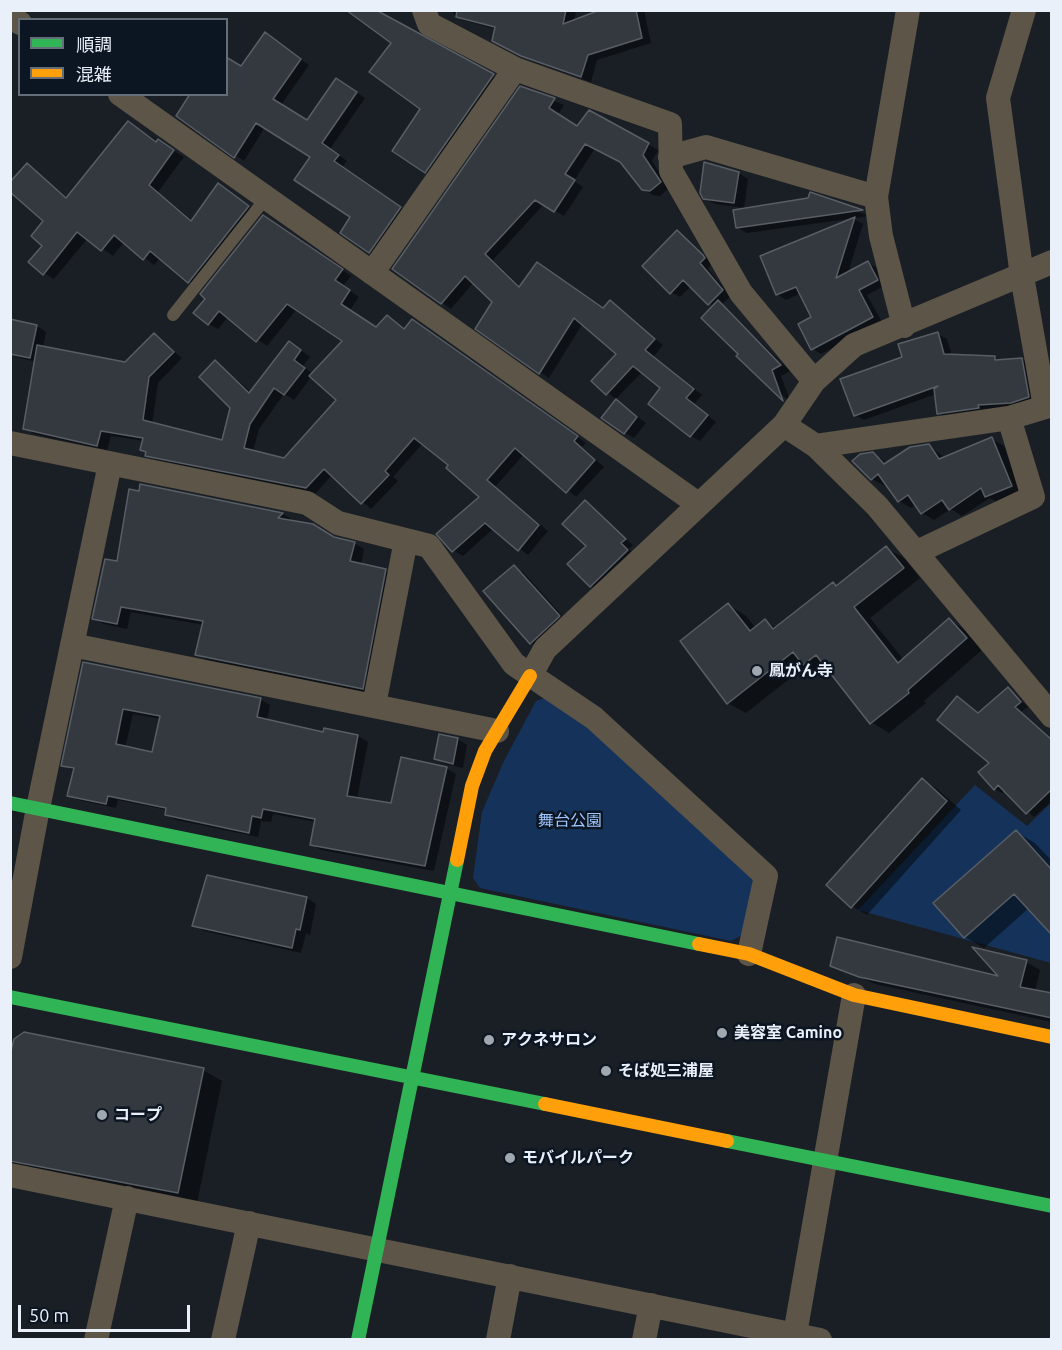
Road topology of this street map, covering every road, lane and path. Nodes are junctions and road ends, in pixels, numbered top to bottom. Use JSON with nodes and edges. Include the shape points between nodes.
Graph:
{"nodes":[{"id":1,"x":424,"y":10,"type":"edge"},
{"id":2,"x":908,"y":10,"type":"edge"},
{"id":3,"x":1024,"y":10,"type":"edge"},
{"id":4,"x":515,"y":69,"type":"junction"},
{"id":5,"x":123,"y":96,"type":"edge"},
{"id":6,"x":670,"y":157,"type":"junction"},
{"id":7,"x":876,"y":197,"type":"junction"},
{"id":8,"x":266,"y":198,"type":"junction"},
{"id":9,"x":1052,"y":262,"type":"edge"},
{"id":10,"x":372,"y":273,"type":"junction"},
{"id":11,"x":1022,"y":276,"type":"junction"},
{"id":12,"x":172,"y":315,"type":"dead end"},
{"id":13,"x":904,"y":326,"type":"junction"},
{"id":14,"x":814,"y":381,"type":"junction"},
{"id":15,"x":1048,"y":406,"type":"edge"},
{"id":16,"x":1009,"y":418,"type":"junction"},
{"id":17,"x":784,"y":425,"type":"junction"},
{"id":18,"x":10,"y":443,"type":"edge"},
{"id":19,"x":816,"y":446,"type":"junction"},
{"id":20,"x":110,"y":464,"type":"junction"},
{"id":21,"x":698,"y":504,"type":"junction"},
{"id":22,"x":406,"y":540,"type":"junction"},
{"id":23,"x":918,"y":552,"type":"junction"},
{"id":24,"x":72,"y":645,"type":"junction"},
{"id":25,"x":530,"y":676,"type":"junction"},
{"id":26,"x":374,"y":705,"type":"junction"},
{"id":27,"x":1052,"y":716,"type":"edge"},
{"id":28,"x":497,"y":731,"type":"junction"},
{"id":29,"x":10,"y":803,"type":"edge"},
{"id":30,"x":38,"y":808,"type":"junction"},
{"id":31,"x":449,"y":893,"type":"junction"},
{"id":32,"x":749,"y":954,"type":"junction"},
{"id":33,"x":10,"y":957,"type":"edge"},
{"id":34,"x":854,"y":995,"type":"junction"},
{"id":35,"x":10,"y":998,"type":"edge"},
{"id":36,"x":1052,"y":1037,"type":"edge"},
{"id":37,"x":412,"y":1077,"type":"junction"},
{"id":38,"x":824,"y":1160,"type":"junction"},
{"id":39,"x":10,"y":1174,"type":"edge"},
{"id":40,"x":127,"y":1198,"type":"junction"},
{"id":41,"x":1050,"y":1200,"type":"edge"},
{"id":42,"x":249,"y":1223,"type":"junction"},
{"id":43,"x":376,"y":1249,"type":"junction"},
{"id":44,"x":510,"y":1276,"type":"junction"},
{"id":45,"x":651,"y":1305,"type":"junction"},
{"id":46,"x":794,"y":1337,"type":"edge"},
{"id":47,"x":96,"y":1340,"type":"edge"},
{"id":48,"x":223,"y":1340,"type":"edge"},
{"id":49,"x":358,"y":1340,"type":"edge"},
{"id":50,"x":498,"y":1340,"type":"edge"},
{"id":51,"x":644,"y":1340,"type":"edge"},
{"id":52,"x":820,"y":1340,"type":"edge"}],
"edges":[{"from":1,"to":4,"type":"street","via":[[429,24]]},
{"from":2,"to":7,"type":"street"},
{"from":3,"to":11,"type":"street","via":[[998,98]]},
{"from":4,"to":6,"type":"street","via":[[670,124]]},
{"from":4,"to":10,"type":"street"},
{"from":5,"to":8,"type":"street"},
{"from":6,"to":7,"type":"street","via":[[706,147]]},
{"from":6,"to":14,"type":"street","via":[[671,171],[741,293]]},
{"from":7,"to":13,"type":"street","via":[[881,236]]},
{"from":8,"to":10,"type":"street"},
{"from":8,"to":12,"type":"lane"},
{"from":9,"to":11,"type":"street"},
{"from":10,"to":21,"type":"street"},
{"from":11,"to":13,"type":"street"},
{"from":11,"to":15,"type":"street"},
{"from":13,"to":14,"type":"street","via":[[854,345]]},
{"from":14,"to":17,"type":"street"},
{"from":15,"to":16,"type":"street"},
{"from":16,"to":19,"type":"street"},
{"from":16,"to":23,"type":"street","via":[[1033,497]]},
{"from":17,"to":19,"type":"street"},
{"from":17,"to":21,"type":"street"},
{"from":18,"to":20,"type":"street"},
{"from":19,"to":23,"type":"street"},
{"from":20,"to":22,"type":"street","via":[[307,503],[338,523]]},
{"from":20,"to":24,"type":"street"},
{"from":21,"to":25,"type":"street","via":[[545,649]]},
{"from":22,"to":25,"type":"street","via":[[429,546],[514,664]]},
{"from":22,"to":26,"type":"street"},
{"from":23,"to":27,"type":"street"},
{"from":24,"to":26,"type":"street"},
{"from":24,"to":30,"type":"street"},
{"from":25,"to":28,"type":"street"},
{"from":25,"to":32,"type":"street","via":[[594,718],[766,876]]},
{"from":26,"to":28,"type":"street"},
{"from":28,"to":31,"type":"street","via":[[472,786]]},
{"from":29,"to":30,"type":"street"},
{"from":30,"to":31,"type":"street"},
{"from":30,"to":33,"type":"street"},
{"from":31,"to":32,"type":"street"},
{"from":31,"to":37,"type":"street"},
{"from":32,"to":34,"type":"street"},
{"from":34,"to":36,"type":"street"},
{"from":34,"to":38,"type":"street"},
{"from":35,"to":37,"type":"street"},
{"from":37,"to":38,"type":"street"},
{"from":37,"to":43,"type":"street"},
{"from":38,"to":41,"type":"street"},
{"from":38,"to":46,"type":"street"},
{"from":39,"to":40,"type":"street"},
{"from":40,"to":42,"type":"street"},
{"from":40,"to":47,"type":"street"},
{"from":42,"to":43,"type":"street"},
{"from":42,"to":48,"type":"street"},
{"from":43,"to":44,"type":"street"},
{"from":43,"to":49,"type":"street"},
{"from":44,"to":45,"type":"street"},
{"from":44,"to":50,"type":"street"},
{"from":45,"to":46,"type":"street"},
{"from":45,"to":51,"type":"street"},
{"from":46,"to":52,"type":"street"}]}
